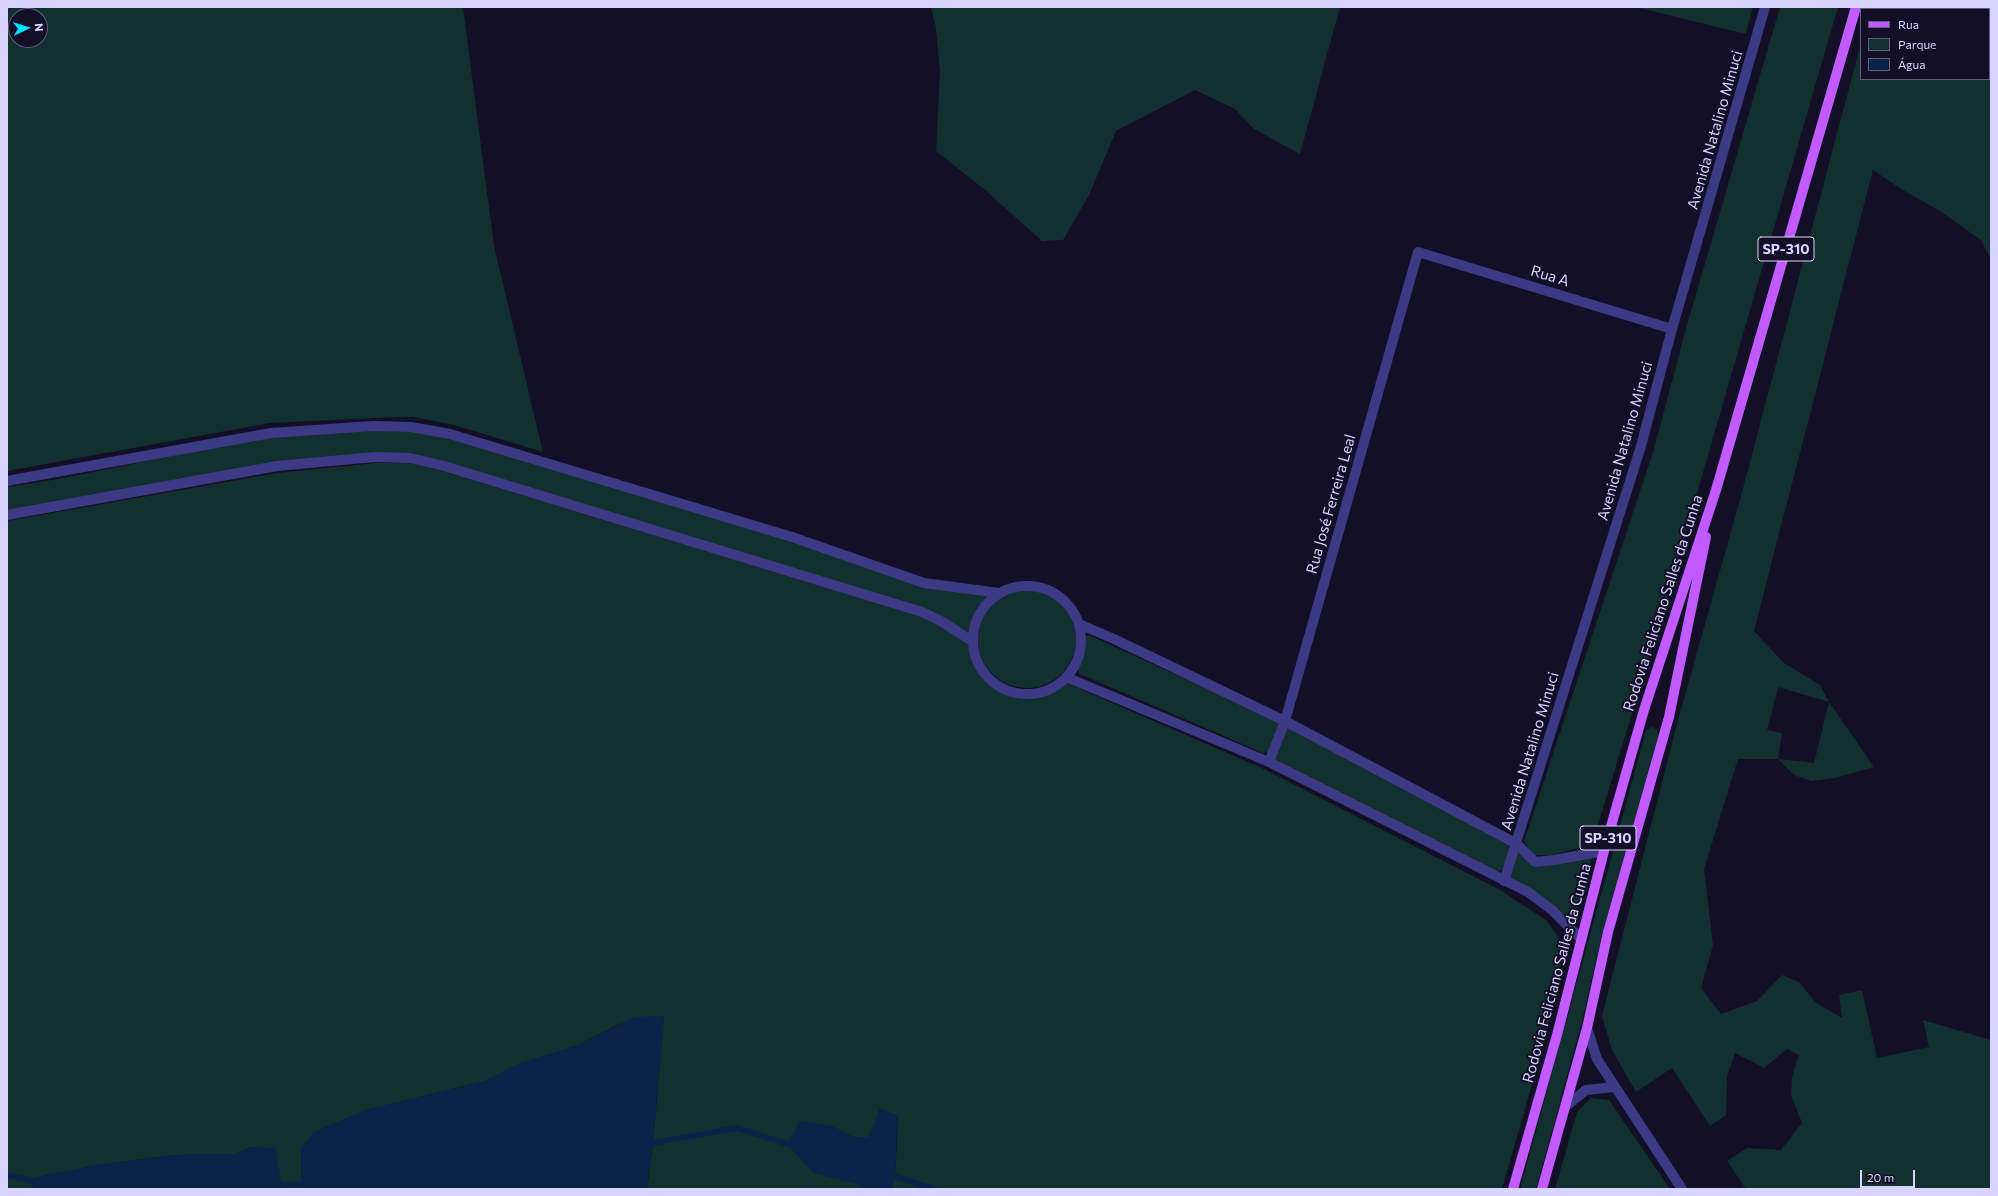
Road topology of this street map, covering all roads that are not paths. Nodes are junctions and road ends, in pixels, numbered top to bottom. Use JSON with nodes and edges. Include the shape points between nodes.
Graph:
{"nodes":[{"id":1,"x":1765,"y":7,"type":"edge"},
{"id":2,"x":1856,"y":7,"type":"edge"},
{"id":3,"x":1418,"y":252,"type":"joint"},
{"id":4,"x":1672,"y":329,"type":"junction"},
{"id":5,"x":7,"y":481,"type":"edge"},
{"id":6,"x":1716,"y":490,"type":"junction"},
{"id":7,"x":7,"y":515,"type":"edge"},
{"id":8,"x":999,"y":593,"type":"junction"},
{"id":9,"x":1079,"y":624,"type":"junction"},
{"id":10,"x":972,"y":641,"type":"junction"},
{"id":11,"x":1066,"y":677,"type":"junction"},
{"id":12,"x":1285,"y":721,"type":"junction"},
{"id":13,"x":1269,"y":762,"type":"junction"},
{"id":14,"x":1517,"y":844,"type":"junction"},
{"id":15,"x":1604,"y":851,"type":"junction"},
{"id":16,"x":1504,"y":882,"type":"junction"},
{"id":17,"x":1580,"y":939,"type":"junction"},
{"id":18,"x":1587,"y":1028,"type":"junction"},
{"id":19,"x":1614,"y":1087,"type":"junction"},
{"id":20,"x":1566,"y":1106,"type":"junction"},
{"id":21,"x":1513,"y":1189,"type":"edge"},
{"id":22,"x":1542,"y":1189,"type":"edge"},
{"id":23,"x":1682,"y":1189,"type":"edge"}],
"edges":[{"from":1,"to":4,"type":"street","name":"Avenida Natalino Minuci"},
{"from":2,"to":6,"type":"main road","number":"SP-310"},
{"from":3,"to":4,"type":"street","name":"Rua A"},
{"from":3,"to":12,"type":"street","name":"Rua José Ferreira Leal"},
{"from":4,"to":14,"type":"street","name":"Avenida Natalino Minuci","via":[[1641,446]]},
{"from":5,"to":8,"type":"street","via":[[271,433],[373,426],[411,427],[450,434],[792,537],[924,583]]},
{"from":6,"to":15,"type":"main road","name":"Rodovia Feliciano Salles da Cunha","number":"SP-310","via":[[1644,710]]},
{"from":6,"to":18,"type":"main road","name":"Rodovia Feliciano Salles da Cunha","number":"SP-310","via":[[1669,717],[1608,932]]},
{"from":7,"to":10,"type":"street","via":[[277,466],[375,457],[410,458],[459,470],[922,612]]},
{"from":8,"to":9,"type":"street","via":[[1012,587],[1040,586],[1064,600]]},
{"from":8,"to":10,"type":"street","via":[[988,601],[979,613]]},
{"from":9,"to":11,"type":"street","via":[[1079,652],[1074,666]]},
{"from":9,"to":12,"type":"street"},
{"from":10,"to":11,"type":"street","via":[[977,661],[989,679],[1014,693],[1042,692]]},
{"from":11,"to":13,"type":"street"},
{"from":12,"to":13,"type":"street","name":"Rua José Ferreira Leal"},
{"from":12,"to":14,"type":"street"},
{"from":13,"to":16,"type":"street"},
{"from":14,"to":15,"type":"street","via":[[1534,862]]},
{"from":14,"to":16,"type":"street","name":"Avenida Natalino Minuci"},
{"from":15,"to":17,"type":"main road","name":"Rodovia Feliciano Salles da Cunha","number":"SP-310"},
{"from":16,"to":17,"type":"street","via":[[1528,892],[1552,910]]},
{"from":17,"to":21,"type":"main road","name":"Rodovia Feliciano Salles da Cunha","number":"SP-310","via":[[1557,1035]]},
{"from":18,"to":19,"type":"street","via":[[1597,1059]]},
{"from":18,"to":20,"type":"main road","name":"Rodovia Feliciano Salles da Cunha","number":"SP-310"},
{"from":19,"to":20,"type":"street","via":[[1586,1090]]},
{"from":19,"to":23,"type":"street"},
{"from":20,"to":22,"type":"main road","name":"Rodovia Feliciano Salles da Cunha","number":"SP-310"}]}
